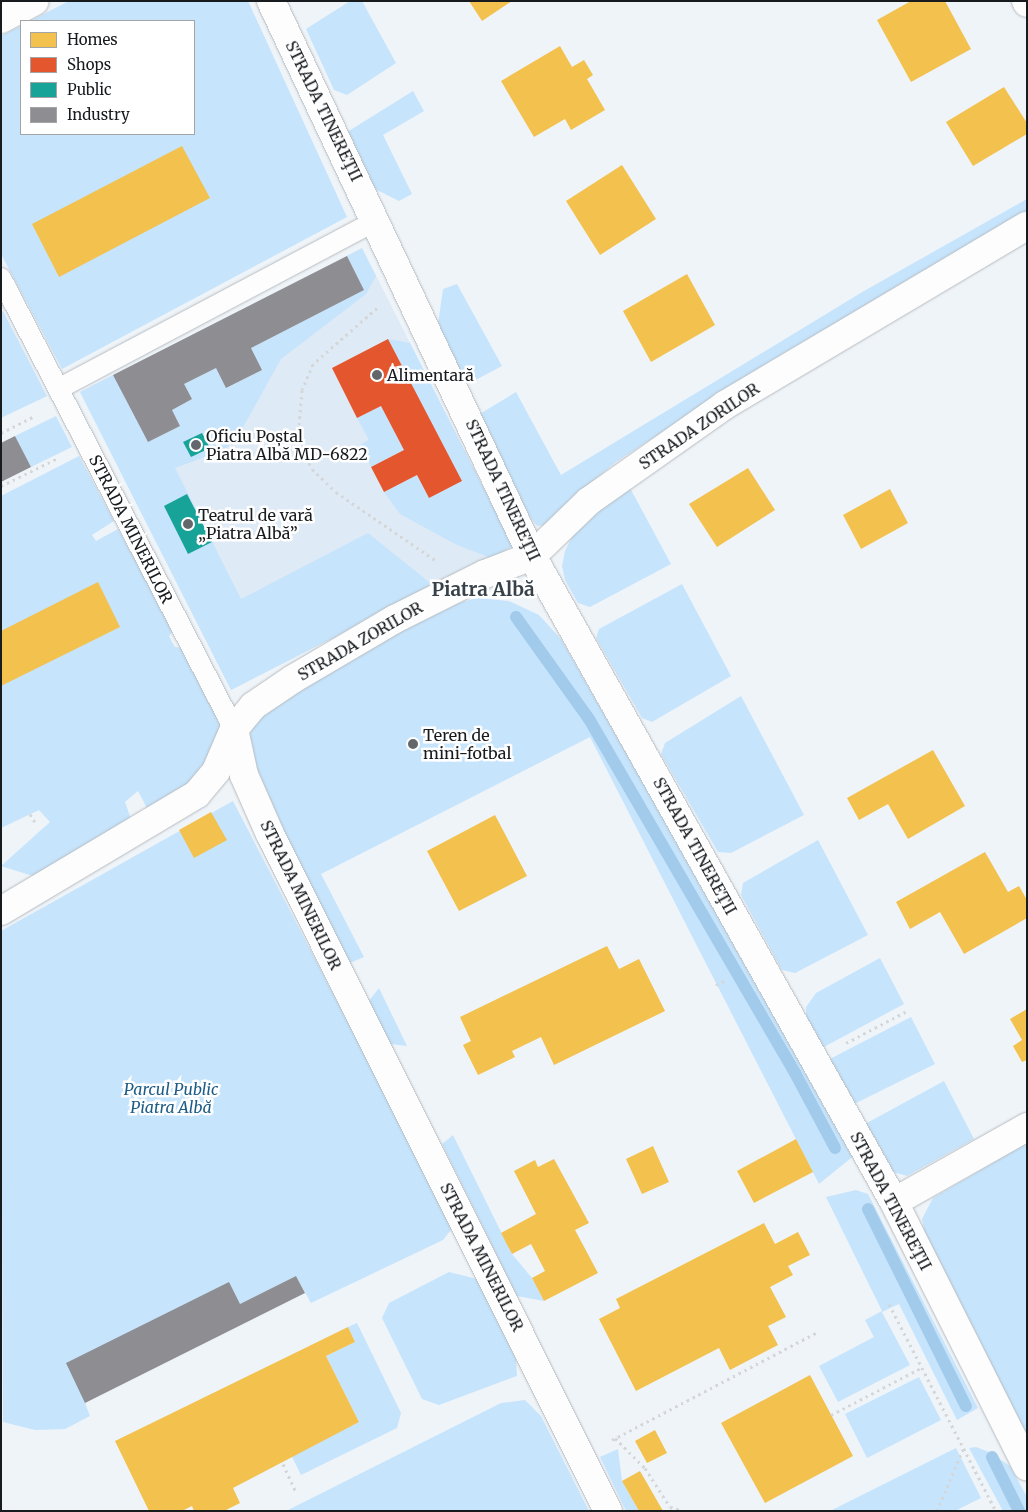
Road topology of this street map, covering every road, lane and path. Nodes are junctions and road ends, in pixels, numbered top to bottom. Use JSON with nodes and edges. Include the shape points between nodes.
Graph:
{"nodes":[{"id":1,"x":35,"y":1,"type":"edge"},
{"id":2,"x":271,"y":1,"type":"edge"},
{"id":3,"x":1,"y":19,"type":"edge"},
{"id":4,"x":376,"y":221,"type":"junction"},
{"id":5,"x":1027,"y":226,"type":"edge"},
{"id":6,"x":1,"y":278,"type":"edge"},
{"id":7,"x":406,"y":283,"type":"junction"},
{"id":8,"x":60,"y":388,"type":"junction"},
{"id":9,"x":88,"y":444,"type":"junction"},
{"id":10,"x":1,"y":486,"type":"edge"},
{"id":11,"x":532,"y":556,"type":"junction"},
{"id":12,"x":468,"y":583,"type":"junction"},
{"id":13,"x":234,"y":730,"type":"junction"},
{"id":14,"x":30,"y":814,"type":"dead end"},
{"id":15,"x":36,"y":824,"type":"dead end"},
{"id":16,"x":5,"y":902,"type":"edge"},
{"id":17,"x":723,"y":982,"type":"dead end"},
{"id":18,"x":716,"y":985,"type":"dead end"},
{"id":19,"x":907,"y":1011,"type":"dead end"},
{"id":20,"x":814,"y":1060,"type":"junction"},
{"id":21,"x":1027,"y":1127,"type":"edge"},
{"id":22,"x":894,"y":1202,"type":"junction"},
{"id":23,"x":889,"y":1304,"type":"dead end"},
{"id":24,"x":818,"y":1332,"type":"dead end"},
{"id":25,"x":922,"y":1368,"type":"junction"},
{"id":26,"x":832,"y":1415,"type":"dead end"},
{"id":27,"x":616,"y":1438,"type":"junction"},
{"id":28,"x":963,"y":1448,"type":"junction"},
{"id":29,"x":580,"y":1456,"type":"junction"},
{"id":30,"x":283,"y":1464,"type":"dead end"},
{"id":31,"x":1027,"y":1466,"type":"edge"},
{"id":32,"x":295,"y":1490,"type":"dead end"},
{"id":33,"x":608,"y":1511,"type":"edge"},
{"id":34,"x":684,"y":1511,"type":"edge"},
{"id":35,"x":937,"y":1511,"type":"edge"},
{"id":36,"x":996,"y":1511,"type":"edge"}],
"edges":[{"from":1,"to":3,"type":"street"},
{"from":2,"to":4,"type":"street","name":"STRADA TINEREŢII"},
{"from":4,"to":7,"type":"street","name":"STRADA TINEREŢII"},
{"from":4,"to":8,"type":"lane"},
{"from":5,"to":11,"type":"street","name":"STRADA ZORILOR","via":[[725,406],[589,501]]},
{"from":6,"to":8,"type":"lane","name":"STRADA MINERILOR"},
{"from":7,"to":11,"type":"street","name":"STRADA TINEREŢII"},
{"from":7,"to":12,"type":"path","via":[[313,364],[302,390],[298,439],[312,469],[336,492]]},
{"from":8,"to":9,"type":"lane","name":"STRADA MINERILOR"},
{"from":9,"to":10,"type":"path"},
{"from":9,"to":13,"type":"lane","name":"STRADA MINERILOR"},
{"from":11,"to":12,"type":"street","name":"STRADA ZORILOR"},
{"from":11,"to":20,"type":"street","name":"STRADA TINEREŢII"},
{"from":12,"to":13,"type":"street","name":"STRADA ZORILOR","via":[[395,619],[294,678],[253,706]]},
{"from":13,"to":16,"type":"street","name":"STRADA ZORILOR","via":[[216,771],[197,794]]},
{"from":13,"to":29,"type":"street","name":"STRADA MINERILOR","via":[[244,775],[270,834]]},
{"from":14,"to":15,"type":"path"},
{"from":17,"to":18,"type":"path"},
{"from":19,"to":20,"type":"path"},
{"from":20,"to":22,"type":"street","name":"STRADA TINEREŢII"},
{"from":21,"to":22,"type":"street"},
{"from":22,"to":31,"type":"street","name":"STRADA TINEREŢII"},
{"from":23,"to":25,"type":"path"},
{"from":24,"to":27,"type":"path"},
{"from":25,"to":26,"type":"path"},
{"from":25,"to":28,"type":"path"},
{"from":27,"to":29,"type":"path"},
{"from":27,"to":34,"type":"path","via":[[645,1468],[670,1507]]},
{"from":28,"to":35,"type":"path"},
{"from":28,"to":36,"type":"path"},
{"from":29,"to":33,"type":"street","name":"STRADA MINERILOR"},
{"from":30,"to":32,"type":"path"}]}
